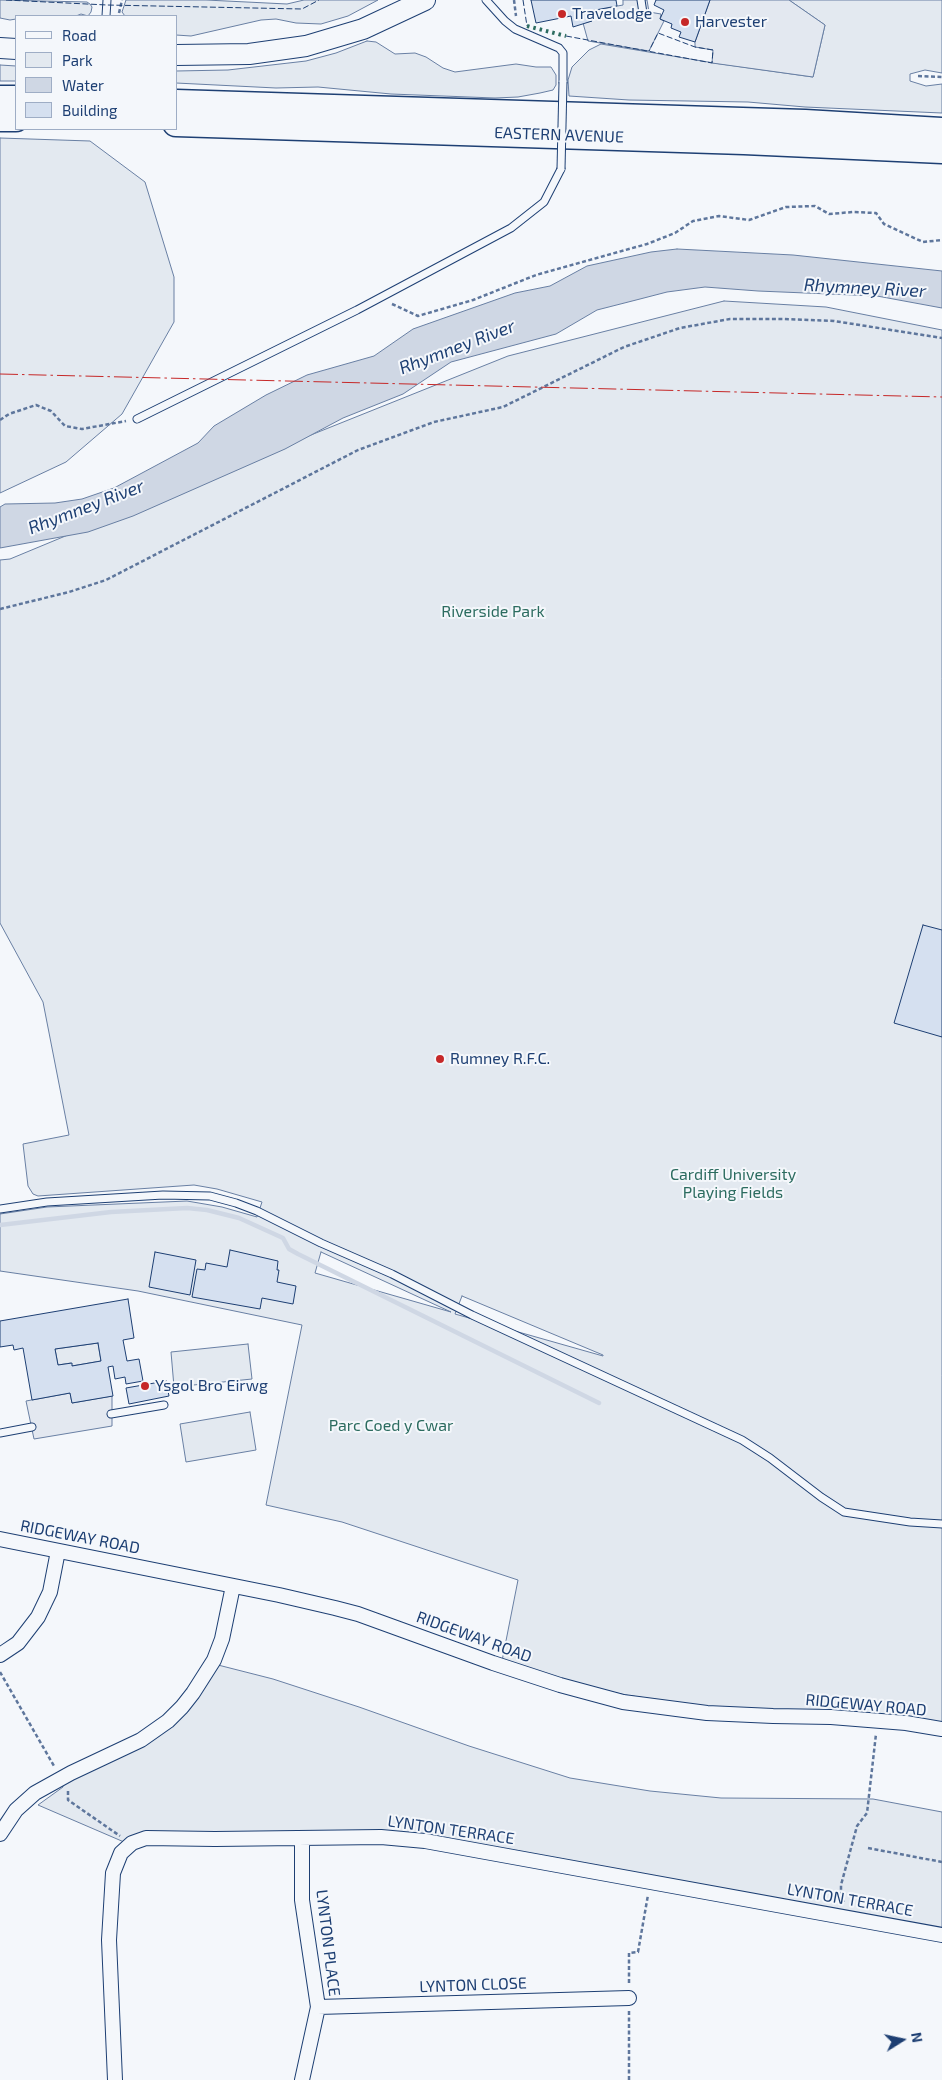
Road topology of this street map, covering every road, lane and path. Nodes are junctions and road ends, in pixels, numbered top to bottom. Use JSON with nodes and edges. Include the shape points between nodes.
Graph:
{"nodes":[{"id":1,"x":107,"y":0,"type":"edge"},
{"id":2,"x":122,"y":0,"type":"edge"},
{"id":3,"x":425,"y":0,"type":"edge"},
{"id":4,"x":486,"y":0,"type":"edge"},
{"id":5,"x":641,"y":0,"type":"edge"},
{"id":6,"x":643,"y":13,"type":"dead end"},
{"id":7,"x":106,"y":15,"type":"edge"},
{"id":8,"x":118,"y":15,"type":"edge"},
{"id":9,"x":0,"y":48,"type":"edge"},
{"id":10,"x":15,"y":49,"type":"edge"},
{"id":11,"x":178,"y":55,"type":"edge"},
{"id":12,"x":918,"y":76,"type":"dead end"},
{"id":13,"x":942,"y":77,"type":"edge"},
{"id":14,"x":0,"y":98,"type":"edge"},
{"id":15,"x":15,"y":99,"type":"edge"},
{"id":16,"x":178,"y":104,"type":"edge"},
{"id":17,"x":0,"y":118,"type":"edge"},
{"id":18,"x":15,"y":118,"type":"edge"},
{"id":19,"x":178,"y":123,"type":"edge"},
{"id":20,"x":942,"y":131,"type":"edge"},
{"id":21,"x":942,"y":150,"type":"edge"},
{"id":22,"x":942,"y":240,"type":"edge"},
{"id":23,"x":380,"y":298,"type":"junction"},
{"id":24,"x":942,"y":338,"type":"edge"},
{"id":25,"x":137,"y":419,"type":"joint"},
{"id":26,"x":0,"y":420,"type":"edge"},
{"id":27,"x":0,"y":609,"type":"edge"},
{"id":28,"x":0,"y":1209,"type":"edge"},
{"id":29,"x":164,"y":1405,"type":"dead end"},
{"id":30,"x":111,"y":1414,"type":"dead end"},
{"id":31,"x":32,"y":1427,"type":"dead end"},
{"id":32,"x":0,"y":1433,"type":"edge"},
{"id":33,"x":942,"y":1524,"type":"edge"},
{"id":34,"x":0,"y":1539,"type":"edge"},
{"id":35,"x":58,"y":1551,"type":"junction"},
{"id":36,"x":234,"y":1586,"type":"junction"},
{"id":37,"x":0,"y":1655,"type":"edge"},
{"id":38,"x":0,"y":1672,"type":"edge"},
{"id":39,"x":878,"y":1721,"type":"junction"},
{"id":40,"x":942,"y":1729,"type":"edge"},
{"id":41,"x":61,"y":1778,"type":"junction"},
{"id":42,"x":0,"y":1834,"type":"edge"},
{"id":43,"x":302,"y":1838,"type":"junction"},
{"id":44,"x":132,"y":1844,"type":"junction"},
{"id":45,"x":868,"y":1848,"type":"dead end"},
{"id":46,"x":942,"y":1862,"type":"edge"},
{"id":47,"x":650,"y":1881,"type":"junction"},
{"id":48,"x":847,"y":1917,"type":"junction"},
{"id":49,"x":942,"y":1935,"type":"edge"},
{"id":50,"x":629,"y":1998,"type":"junction"},
{"id":51,"x":318,"y":2007,"type":"junction"},
{"id":52,"x":115,"y":2080,"type":"edge"},
{"id":53,"x":302,"y":2080,"type":"edge"},
{"id":54,"x":629,"y":2080,"type":"edge"}],
"edges":[{"from":1,"to":7,"type":"lane"},
{"from":2,"to":8,"type":"path"},
{"from":3,"to":11,"type":"street","via":[[363,29],[306,46],[250,54]]},
{"from":4,"to":23,"type":"lane","bridge":true,"via":[[515,29],[559,48],[563,53],[561,169],[544,202],[512,228]]},
{"from":5,"to":6,"type":"lane"},
{"from":9,"to":10,"type":"street"},
{"from":12,"to":13,"type":"path"},
{"from":14,"to":15,"type":"highway"},
{"from":16,"to":20,"type":"highway","name":"EASTERN AVENUE","via":[[805,123]]},
{"from":17,"to":18,"type":"highway"},
{"from":19,"to":21,"type":"highway","name":"EASTERN AVENUE"},
{"from":22,"to":23,"type":"path","via":[[923,242],[884,224],[876,213],[829,214],[815,206],[786,207],[749,220],[719,216],[693,221],[675,233],[647,244],[536,275],[473,300],[418,316]]},
{"from":23,"to":25,"type":"lane"},
{"from":24,"to":27,"type":"path","via":[[842,322],[783,319],[730,319],[680,328],[624,347],[503,407],[434,422],[358,450],[106,580]]},
{"from":25,"to":26,"type":"path","via":[[82,429],[65,426],[51,412],[36,405]]},
{"from":28,"to":33,"type":"lane","via":[[47,1202],[163,1195],[210,1196],[236,1203],[742,1440],[844,1512]]},
{"from":29,"to":30,"type":"lane"},
{"from":31,"to":32,"type":"lane"},
{"from":34,"to":35,"type":"street","name":"RIDGEWAY ROAD"},
{"from":35,"to":36,"type":"street","name":"RIDGEWAY ROAD"},
{"from":35,"to":37,"type":"street","via":[[50,1592],[38,1617],[18,1643]]},
{"from":36,"to":39,"type":"street","name":"RIDGEWAY ROAD","via":[[358,1614],[493,1664],[623,1702],[707,1713]]},
{"from":36,"to":41,"type":"street","via":[[214,1660],[182,1707],[141,1740]]},
{"from":38,"to":41,"type":"path"},
{"from":39,"to":40,"type":"street","name":"RIDGEWAY ROAD"},
{"from":39,"to":48,"type":"path","via":[[867,1813],[858,1826],[841,1886]]},
{"from":41,"to":42,"type":"street","via":[[24,1802]]},
{"from":41,"to":44,"type":"path","via":[[68,1790],[68,1800]]},
{"from":43,"to":44,"type":"street","name":"LYNTON TERRACE","via":[[146,1838]]},
{"from":43,"to":47,"type":"street","name":"LYNTON TERRACE","via":[[381,1837],[425,1841]]},
{"from":43,"to":51,"type":"street","name":"LYNTON PLACE","via":[[302,1900]]},
{"from":44,"to":52,"type":"street","via":[[121,1853],[115,1866],[110,1916]]},
{"from":45,"to":46,"type":"path"},
{"from":47,"to":48,"type":"street","name":"LYNTON TERRACE"},
{"from":47,"to":50,"type":"path","via":[[638,1952],[629,1952]]},
{"from":48,"to":49,"type":"street","name":"LYNTON TERRACE"},
{"from":50,"to":51,"type":"street","name":"LYNTON CLOSE"},
{"from":50,"to":54,"type":"path"},
{"from":51,"to":53,"type":"street","name":"LYNTON PLACE"}]}
